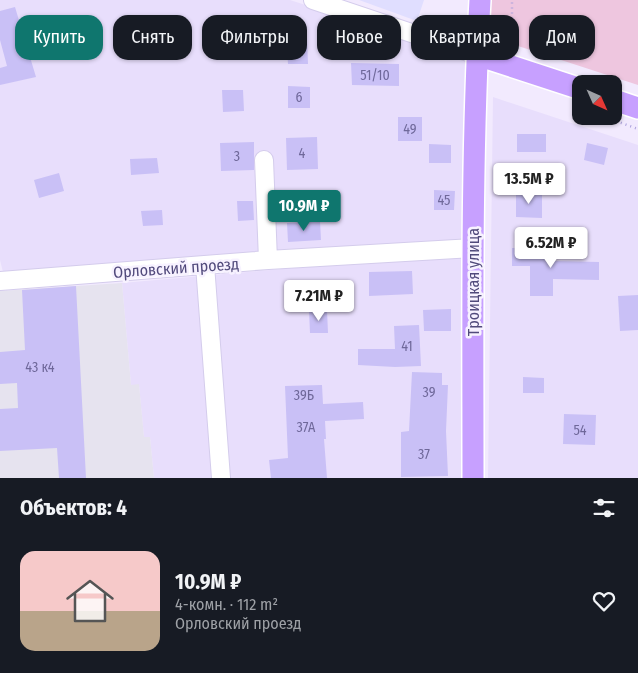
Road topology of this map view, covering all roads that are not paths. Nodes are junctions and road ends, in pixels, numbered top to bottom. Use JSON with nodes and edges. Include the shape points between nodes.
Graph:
{"nodes":[{"id":1,"x":313,"y":0,"type":"edge"},
{"id":2,"x":480,"y":0,"type":"edge"},
{"id":3,"x":341,"y":4,"type":"edge"},
{"id":4,"x":479,"y":15,"type":"edge"},
{"id":5,"x":411,"y":30,"type":"edge"},
{"id":6,"x":477,"y":60,"type":"edge"},
{"id":7,"x":492,"y":60,"type":"edge"},
{"id":8,"x":572,"y":86,"type":"edge"},
{"id":9,"x":622,"y":103,"type":"edge"},
{"id":10,"x":638,"y":108,"type":"edge"},
{"id":11,"x":264,"y":160,"type":"dead end"},
{"id":12,"x":473,"y":248,"type":"junction"},
{"id":13,"x":268,"y":260,"type":"junction"},
{"id":14,"x":205,"y":266,"type":"junction"},
{"id":15,"x":0,"y":281,"type":"edge"},
{"id":16,"x":221,"y":478,"type":"edge"},
{"id":17,"x":473,"y":478,"type":"edge"}],
"edges":[{"from":1,"to":3,"type":"street"},
{"from":2,"to":4,"type":"main road","name":"Троицкая улица"},
{"from":3,"to":5,"type":"street"},
{"from":6,"to":12,"type":"main road","name":"Троицкая улица"},
{"from":7,"to":8,"type":"main road"},
{"from":9,"to":10,"type":"main road"},
{"from":11,"to":13,"type":"street"},
{"from":12,"to":13,"type":"street","name":"Орловский проезд"},
{"from":12,"to":17,"type":"main road","name":"Троицкая улица"},
{"from":13,"to":14,"type":"street","name":"Орловский проезд"},
{"from":14,"to":15,"type":"street","name":"Орловский проезд"},
{"from":14,"to":16,"type":"street"}]}
